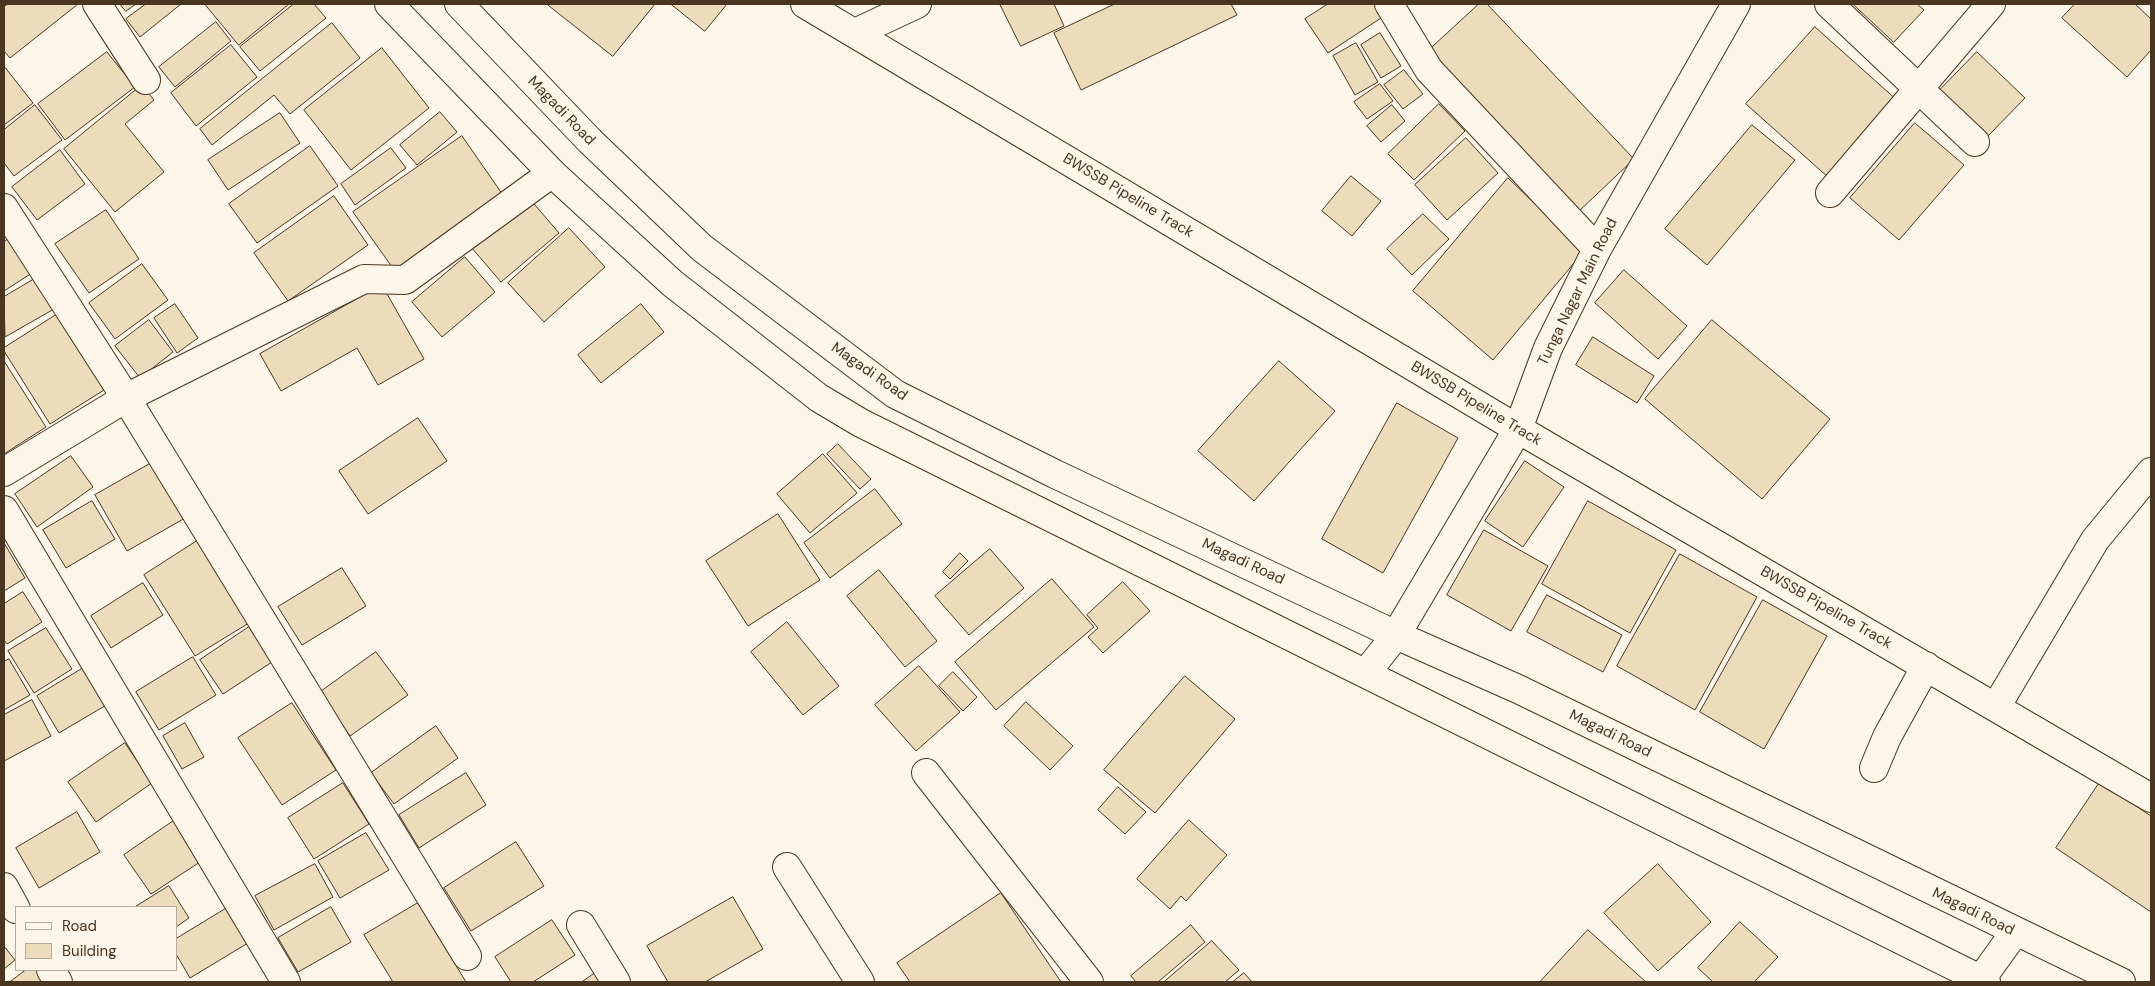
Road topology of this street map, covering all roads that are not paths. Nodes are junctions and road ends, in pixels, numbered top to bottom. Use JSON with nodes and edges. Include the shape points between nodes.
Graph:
{"nodes":[{"id":1,"x":97,"y":4,"type":"edge"},
{"id":2,"x":389,"y":4,"type":"edge"},
{"id":3,"x":459,"y":4,"type":"edge"},
{"id":4,"x":805,"y":4,"type":"edge"},
{"id":5,"x":917,"y":4,"type":"edge"},
{"id":6,"x":1389,"y":4,"type":"edge"},
{"id":7,"x":1736,"y":4,"type":"edge"},
{"id":8,"x":1829,"y":4,"type":"edge"},
{"id":9,"x":1991,"y":4,"type":"edge"},
{"id":10,"x":855,"y":33,"type":"junction"},
{"id":11,"x":146,"y":80,"type":"dead end"},
{"id":12,"x":1919,"y":88,"type":"junction"},
{"id":13,"x":1976,"y":142,"type":"dead end"},
{"id":14,"x":552,"y":173,"type":"junction"},
{"id":15,"x":1830,"y":193,"type":"dead end"},
{"id":16,"x":4,"y":208,"type":"edge"},
{"id":17,"x":1597,"y":249,"type":"junction"},
{"id":18,"x":126,"y":398,"type":"junction"},
{"id":19,"x":1518,"y":429,"type":"junction"},
{"id":20,"x":4,"y":472,"type":"edge"},
{"id":21,"x":2151,"y":472,"type":"edge"},
{"id":22,"x":4,"y":510,"type":"edge"},
{"id":23,"x":1396,"y":635,"type":"junction"},
{"id":24,"x":1926,"y":666,"type":"junction"},
{"id":25,"x":1366,"y":673,"type":"junction"},
{"id":26,"x":1996,"y":707,"type":"junction"},
{"id":27,"x":1874,"y":768,"type":"dead end"},
{"id":28,"x":926,"y":773,"type":"dead end"},
{"id":29,"x":2151,"y":798,"type":"edge"},
{"id":30,"x":787,"y":867,"type":"dead end"},
{"id":31,"x":4,"y":887,"type":"edge"},
{"id":32,"x":15,"y":907,"type":"edge"},
{"id":33,"x":581,"y":926,"type":"dead end"},
{"id":34,"x":2015,"y":932,"type":"junction"},
{"id":35,"x":466,"y":956,"type":"dead end"},
{"id":36,"x":52,"y":971,"type":"edge"},
{"id":37,"x":1982,"y":981,"type":"edge"},
{"id":38,"x":58,"y":982,"type":"edge"},
{"id":39,"x":286,"y":982,"type":"edge"},
{"id":40,"x":616,"y":982,"type":"edge"},
{"id":41,"x":860,"y":982,"type":"edge"},
{"id":42,"x":1089,"y":982,"type":"edge"},
{"id":43,"x":2121,"y":982,"type":"edge"}],
"edges":[{"from":1,"to":11,"type":"street"},
{"from":2,"to":14,"type":"street"},
{"from":3,"to":23,"type":"street","name":"Magadi Road","via":[[590,141],[702,248],[895,394],[1055,474]]},
{"from":4,"to":10,"type":"street","name":"BWSSB Pipeline Track"},
{"from":5,"to":10,"type":"street"},
{"from":6,"to":17,"type":"street","via":[[1430,70]]},
{"from":7,"to":17,"type":"street","name":"Tunga Nagar Main Road"},
{"from":8,"to":12,"type":"street"},
{"from":9,"to":12,"type":"street"},
{"from":10,"to":19,"type":"street","name":"BWSSB Pipeline Track"},
{"from":12,"to":13,"type":"street"},
{"from":12,"to":15,"type":"street"},
{"from":14,"to":18,"type":"street","via":[[405,280],[364,278]]},
{"from":14,"to":25,"type":"street","via":[[672,283],[819,398],[862,423]]},
{"from":16,"to":18,"type":"street"},
{"from":17,"to":19,"type":"street","name":"Tunga Nagar Main Road","via":[[1548,348]]},
{"from":18,"to":20,"type":"street"},
{"from":18,"to":35,"type":"street"},
{"from":19,"to":23,"type":"street","name":"Tunga Nagar Main Road"},
{"from":19,"to":24,"type":"street","name":"BWSSB Pipeline Track"},
{"from":21,"to":26,"type":"street","via":[[2095,540]]},
{"from":22,"to":39,"type":"street"},
{"from":23,"to":25,"type":"street","name":"Tunga Nagar Main Road"},
{"from":23,"to":34,"type":"street","name":"Magadi Road","via":[[1518,689]]},
{"from":24,"to":26,"type":"street","name":"BWSSB Pipeline Track"},
{"from":24,"to":27,"type":"street"},
{"from":25,"to":37,"type":"street"},
{"from":26,"to":29,"type":"street","name":"BWSSB Pipeline Track"},
{"from":28,"to":42,"type":"street"},
{"from":30,"to":41,"type":"street"},
{"from":31,"to":32,"type":"street"},
{"from":33,"to":40,"type":"street"},
{"from":34,"to":37,"type":"street"},
{"from":34,"to":43,"type":"street","name":"Magadi Road"},
{"from":36,"to":38,"type":"street"}]}
